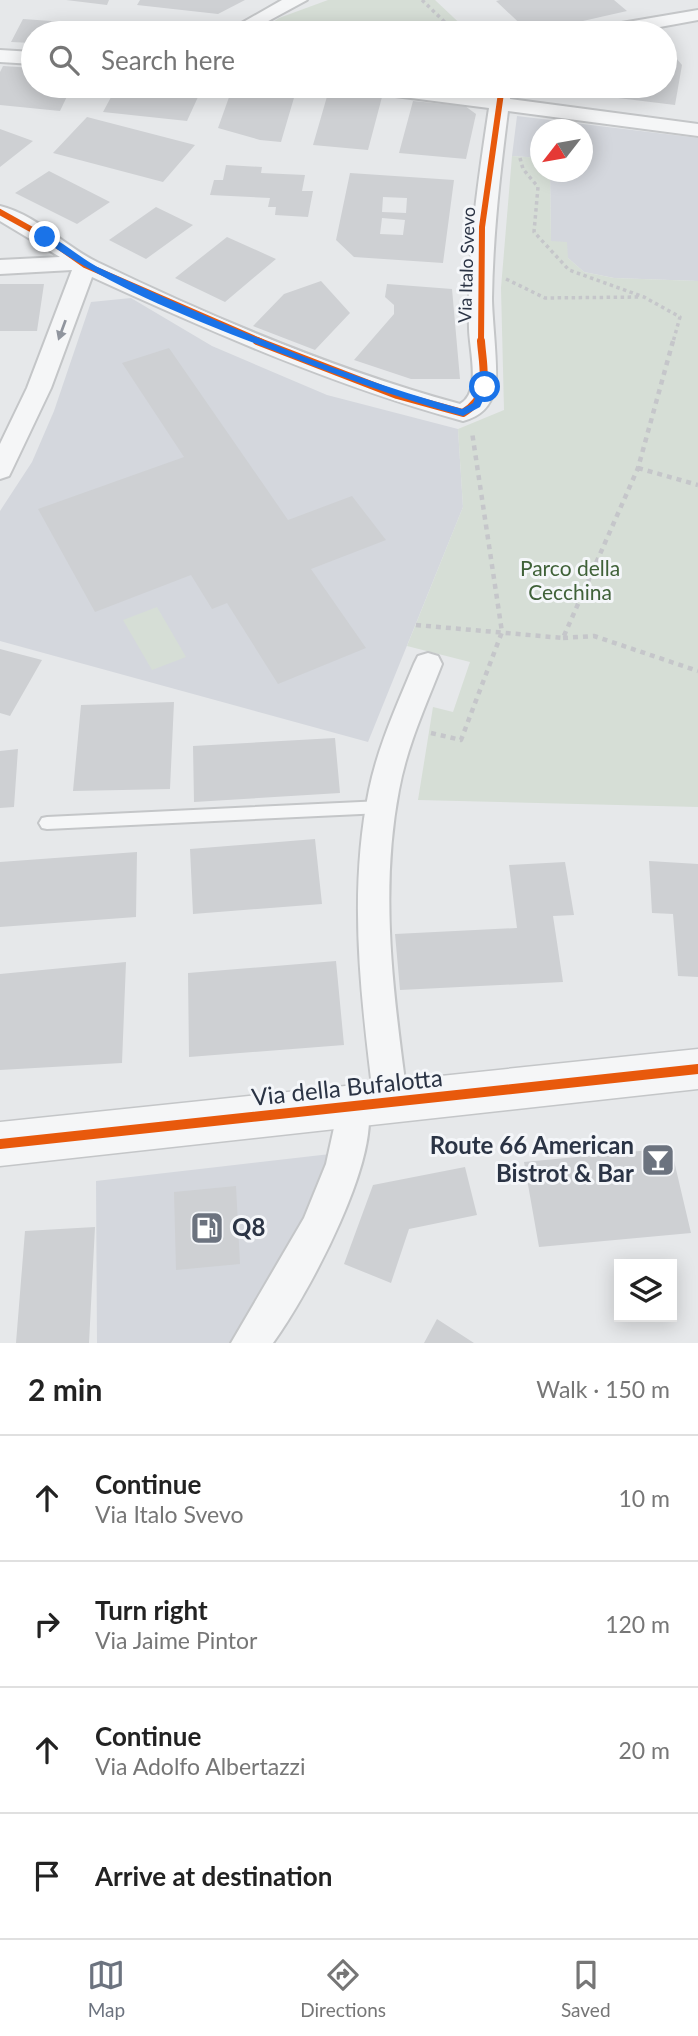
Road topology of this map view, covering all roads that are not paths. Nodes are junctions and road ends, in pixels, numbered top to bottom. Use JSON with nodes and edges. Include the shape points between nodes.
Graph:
{"nodes":[{"id":1,"x":298,"y":0,"type":"edge"},
{"id":2,"x":698,"y":15,"type":"edge"},
{"id":3,"x":254,"y":21,"type":"edge"},
{"id":4,"x":665,"y":21,"type":"edge"},
{"id":5,"x":0,"y":55,"type":"edge"},
{"id":6,"x":21,"y":57,"type":"edge"},
{"id":7,"x":499,"y":98,"type":"edge"},
{"id":8,"x":522,"y":98,"type":"edge"},
{"id":9,"x":698,"y":130,"type":"edge"},
{"id":10,"x":0,"y":212,"type":"edge"},
{"id":11,"x":83,"y":264,"type":"junction"},
{"id":12,"x":0,"y":267,"type":"edge"},
{"id":13,"x":11,"y":426,"type":"edge"},
{"id":14,"x":0,"y":470,"type":"edge"},
{"id":15,"x":428,"y":664,"type":"dead end"},
{"id":16,"x":382,"y":807,"type":"junction"},
{"id":17,"x":47,"y":823,"type":"dead end"},
{"id":18,"x":698,"y":1069,"type":"edge"},
{"id":19,"x":372,"y":1105,"type":"junction"},
{"id":20,"x":0,"y":1144,"type":"edge"},
{"id":21,"x":250,"y":1343,"type":"edge"}],
"edges":[{"from":1,"to":3,"type":"street"},
{"from":2,"to":4,"type":"street"},
{"from":5,"to":6,"type":"street"},
{"from":7,"to":11,"type":"street","name":"Via Italo Svevo","via":[[482,227],[480,328],[485,387],[477,405],[460,413],[315,365]]},
{"from":8,"to":9,"type":"street"},
{"from":10,"to":11,"type":"street"},
{"from":11,"to":12,"type":"street"},
{"from":11,"to":13,"type":"street","one_way":true},
{"from":13,"to":14,"type":"street"},
{"from":15,"to":16,"type":"street","via":[[396,747]]},
{"from":16,"to":17,"type":"lane"},
{"from":16,"to":19,"type":"street","via":[[376,851]]},
{"from":18,"to":19,"type":"street","name":"Via della Bufalotta"},
{"from":19,"to":20,"type":"street","name":"Via della Bufalotta"},
{"from":19,"to":21,"type":"street","via":[[349,1147],[324,1213]]}]}
